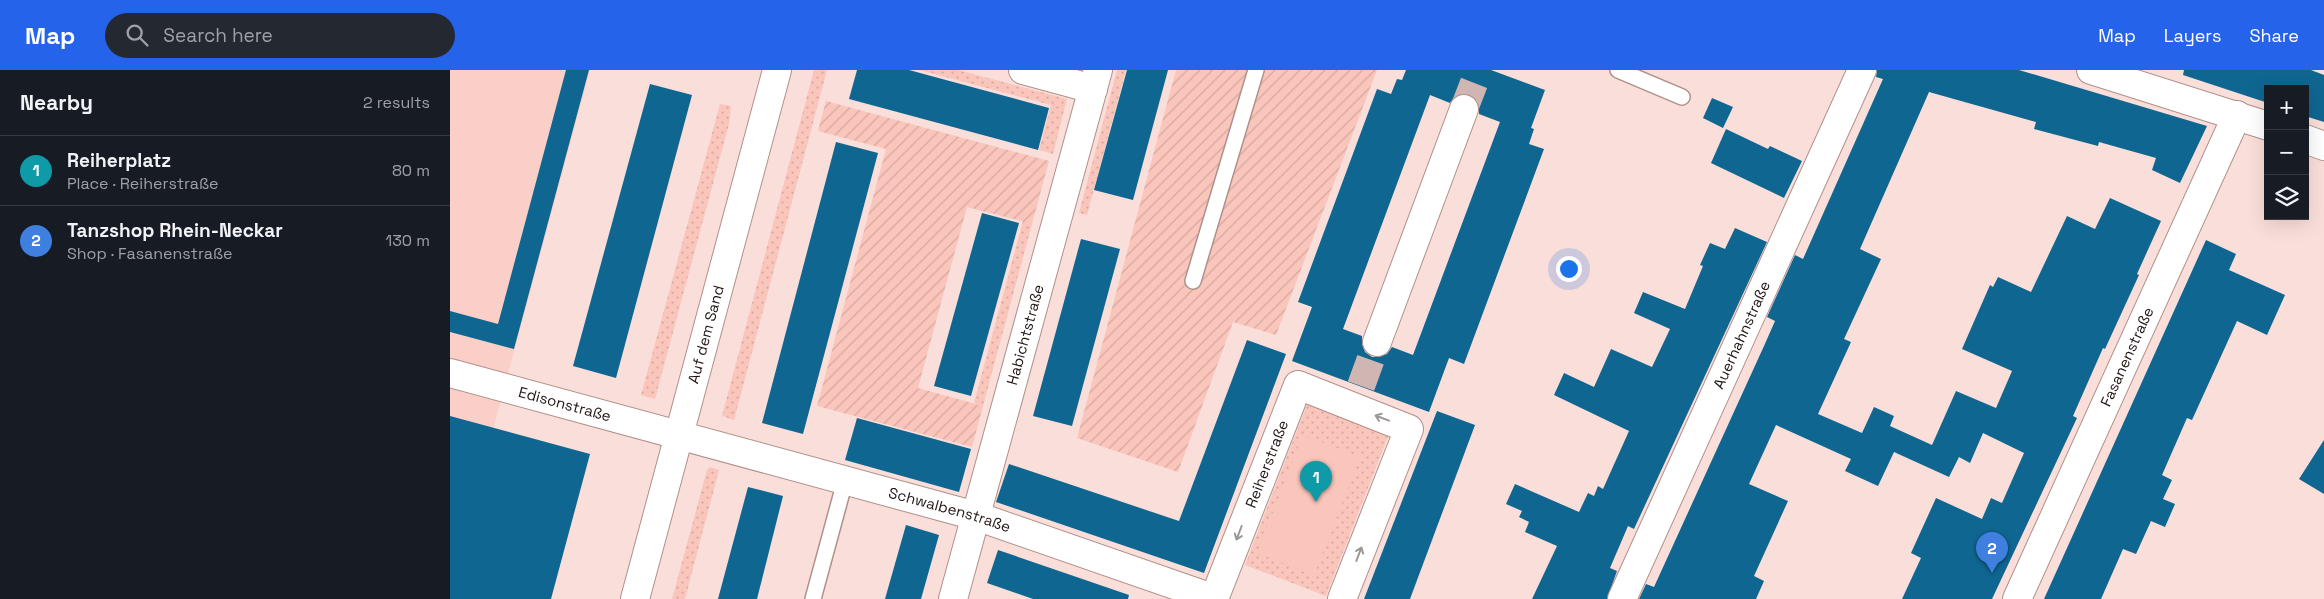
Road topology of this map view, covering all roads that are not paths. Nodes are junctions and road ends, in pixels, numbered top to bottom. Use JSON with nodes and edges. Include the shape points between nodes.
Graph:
{"nodes":[{"id":1,"x":777,"y":70,"type":"edge"},
{"id":2,"x":1023,"y":70,"type":"edge"},
{"id":3,"x":1256,"y":70,"type":"edge"},
{"id":4,"x":1618,"y":70,"type":"edge"},
{"id":5,"x":1862,"y":70,"type":"edge"},
{"id":6,"x":2091,"y":70,"type":"edge"},
{"id":7,"x":1096,"y":80,"type":"edge"},
{"id":8,"x":1682,"y":97,"type":"dead end"},
{"id":9,"x":1464,"y":108,"type":"tunnel mouth"},
{"id":10,"x":2237,"y":115,"type":"junction"},
{"id":11,"x":2264,"y":125,"type":"edge"},
{"id":12,"x":2309,"y":140,"type":"edge"},
{"id":13,"x":2324,"y":146,"type":"edge"},
{"id":14,"x":1193,"y":281,"type":"dead end"},
{"id":15,"x":1377,"y":342,"type":"tunnel mouth"},
{"id":16,"x":450,"y":373,"type":"edge"},
{"id":17,"x":679,"y":435,"type":"junction"},
{"id":18,"x":845,"y":481,"type":"junction"},
{"id":19,"x":976,"y":516,"type":"junction"},
{"id":20,"x":635,"y":599,"type":"edge"},
{"id":21,"x":813,"y":599,"type":"edge"},
{"id":22,"x":953,"y":599,"type":"edge"},
{"id":23,"x":1215,"y":599,"type":"edge"},
{"id":24,"x":1342,"y":599,"type":"edge"},
{"id":25,"x":1622,"y":599,"type":"edge"},
{"id":26,"x":2017,"y":599,"type":"edge"}],
"edges":[{"from":1,"to":17,"type":"street","name":"Auf dem Sand"},
{"from":2,"to":7,"type":"street"},
{"from":3,"to":14,"type":"lane"},
{"from":4,"to":8,"type":"lane"},
{"from":5,"to":25,"type":"street","name":"Auerhahnstraße"},
{"from":6,"to":10,"type":"street"},
{"from":7,"to":19,"type":"street","name":"Habichtstraße"},
{"from":9,"to":15,"type":"street"},
{"from":10,"to":11,"type":"street"},
{"from":10,"to":26,"type":"street","name":"Fasanenstraße"},
{"from":12,"to":13,"type":"street"},
{"from":16,"to":17,"type":"street","name":"Edisonstraße"},
{"from":17,"to":18,"type":"street","name":"Schwalbenstraße"},
{"from":17,"to":20,"type":"street","name":"Auf dem Sand"},
{"from":18,"to":19,"type":"street","name":"Schwalbenstraße"},
{"from":18,"to":21,"type":"lane"},
{"from":19,"to":22,"type":"street","name":"Habichtstraße"},
{"from":19,"to":23,"type":"street","name":"Schwalbenstraße"},
{"from":24,"to":23,"type":"street","name":"Reiherstraße","one_way":true,"via":[[1409,429],[1357,397],[1298,385]]}]}
